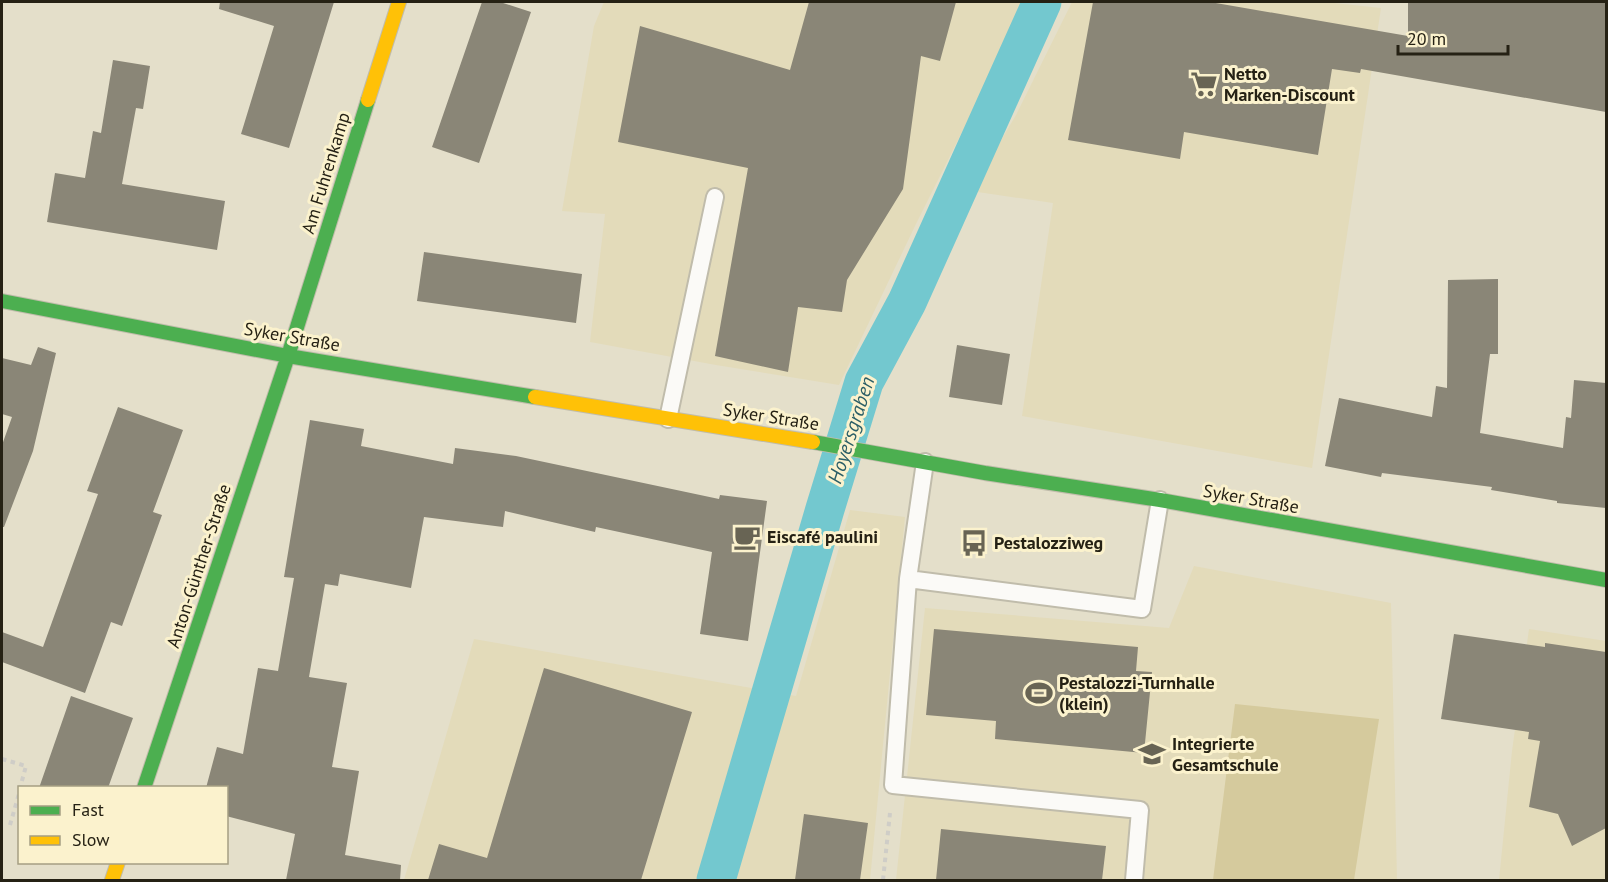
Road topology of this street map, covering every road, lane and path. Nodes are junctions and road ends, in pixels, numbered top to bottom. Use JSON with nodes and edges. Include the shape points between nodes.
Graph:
{"nodes":[{"id":1,"x":399,"y":2,"type":"edge"},
{"id":2,"x":715,"y":197,"type":"dead end"},
{"id":3,"x":2,"y":301,"type":"edge"},
{"id":4,"x":288,"y":356,"type":"junction"},
{"id":5,"x":668,"y":419,"type":"junction"},
{"id":6,"x":925,"y":462,"type":"junction"},
{"id":7,"x":1160,"y":500,"type":"junction"},
{"id":8,"x":908,"y":579,"type":"junction"},
{"id":9,"x":1606,"y":579,"type":"edge"},
{"id":10,"x":2,"y":759,"type":"edge"},
{"id":11,"x":893,"y":785,"type":"junction"},
{"id":12,"x":21,"y":786,"type":"edge"},
{"id":13,"x":145,"y":786,"type":"edge"},
{"id":14,"x":18,"y":796,"type":"edge"},
{"id":15,"x":10,"y":825,"type":"dead end"},
{"id":16,"x":117,"y":864,"type":"edge"},
{"id":17,"x":112,"y":880,"type":"edge"},
{"id":18,"x":883,"y":880,"type":"edge"},
{"id":19,"x":1134,"y":880,"type":"edge"}],
"edges":[{"from":1,"to":4,"type":"main road","name":"Am Fuhrenkamp"},
{"from":2,"to":5,"type":"lane"},
{"from":3,"to":4,"type":"main road","name":"Syker Straße"},
{"from":4,"to":5,"type":"main road","name":"Syker Straße"},
{"from":4,"to":13,"type":"main road","name":"Anton-Günther-Straße"},
{"from":5,"to":6,"type":"main road","name":"Syker Straße"},
{"from":6,"to":7,"type":"main road","name":"Syker Straße"},
{"from":6,"to":8,"type":"lane"},
{"from":7,"to":8,"type":"lane","via":[[1142,609]]},
{"from":7,"to":9,"type":"main road","name":"Syker Straße"},
{"from":8,"to":11,"type":"lane"},
{"from":10,"to":12,"type":"path","via":[[26,766]]},
{"from":11,"to":18,"type":"path"},
{"from":11,"to":19,"type":"lane","via":[[1140,810]]},
{"from":14,"to":15,"type":"path"},
{"from":16,"to":17,"type":"main road"}]}
